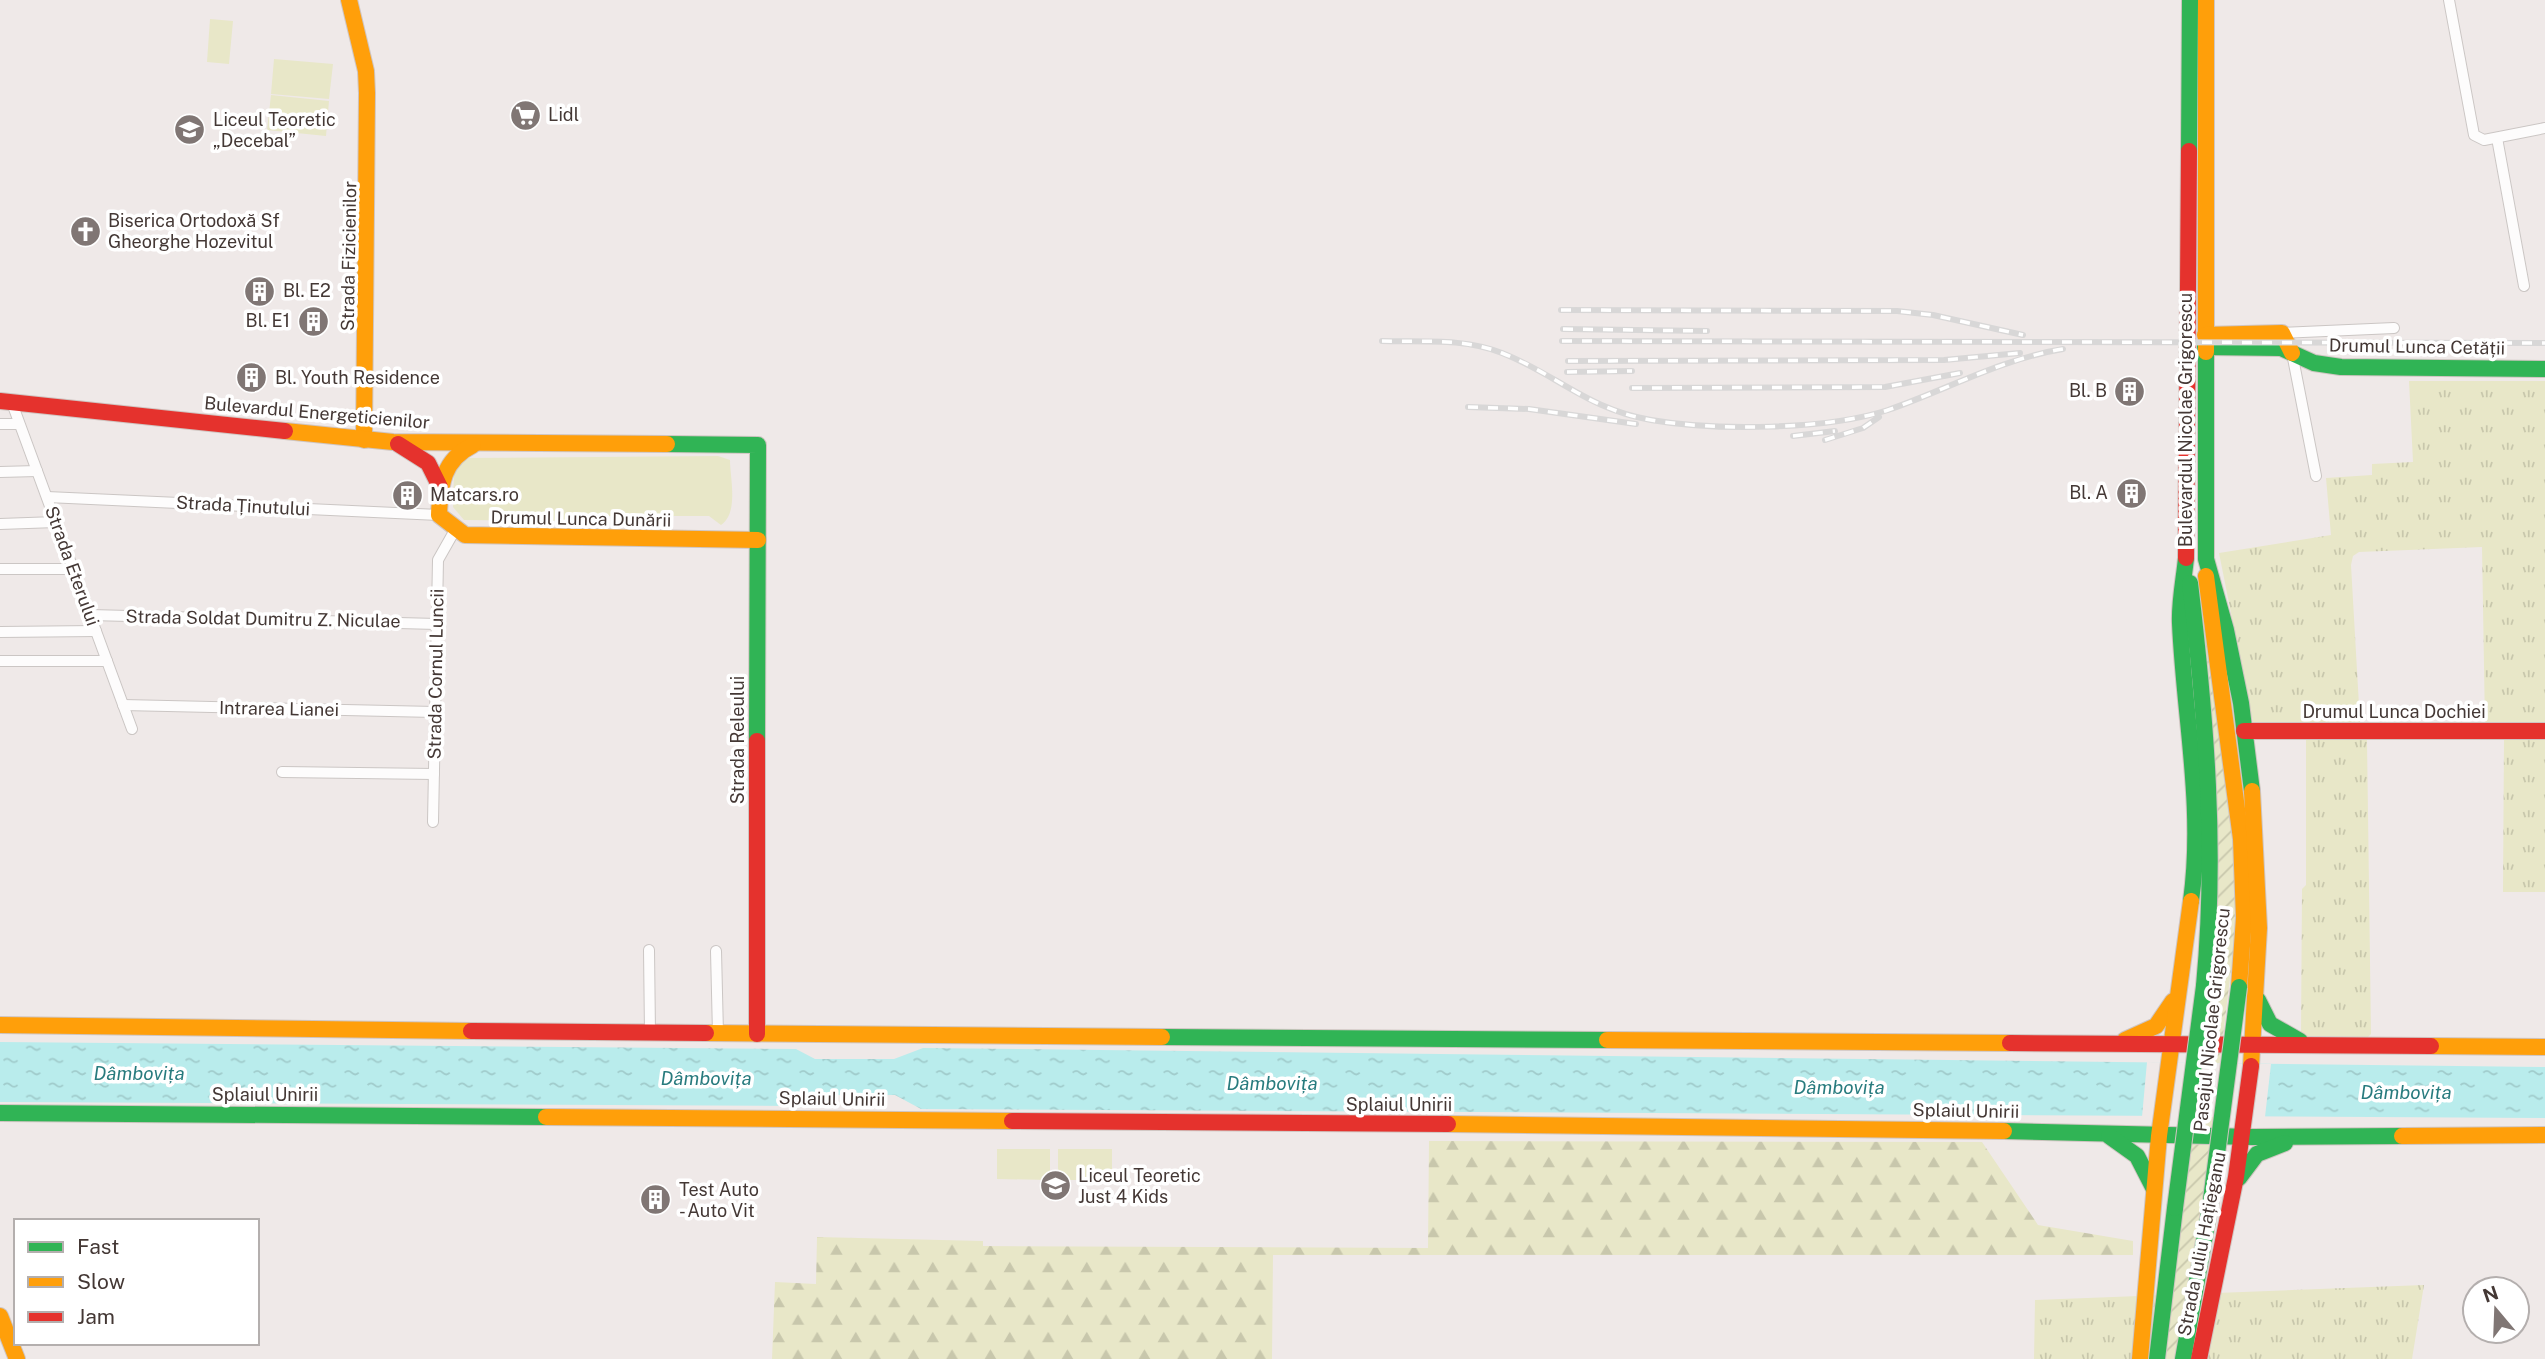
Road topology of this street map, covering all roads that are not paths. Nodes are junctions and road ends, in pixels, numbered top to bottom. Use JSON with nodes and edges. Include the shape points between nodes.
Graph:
{"nodes":[{"id":1,"x":350,"y":0,"type":"edge"},
{"id":2,"x":2190,"y":0,"type":"edge"},
{"id":3,"x":2206,"y":0,"type":"edge"},
{"id":4,"x":2449,"y":0,"type":"edge"},
{"id":5,"x":2545,"y":128,"type":"edge"},
{"id":6,"x":2497,"y":138,"type":"junction"},
{"id":7,"x":2524,"y":286,"type":"dead end"},
{"id":8,"x":2394,"y":328,"type":"dead end"},
{"id":9,"x":2282,"y":333,"type":"junction"},
{"id":10,"x":2205,"y":341,"type":"junction"},
{"id":11,"x":2292,"y":353,"type":"junction"},
{"id":12,"x":2545,"y":369,"type":"edge"},
{"id":13,"x":6,"y":402,"type":"edge"},
{"id":14,"x":0,"y":424,"type":"edge"},
{"id":15,"x":19,"y":424,"type":"junction"},
{"id":16,"x":364,"y":440,"type":"junction"},
{"id":17,"x":393,"y":442,"type":"junction"},
{"id":18,"x":478,"y":444,"type":"junction"},
{"id":19,"x":758,"y":445,"type":"joint"},
{"id":20,"x":37,"y":471,"type":"junction"},
{"id":21,"x":0,"y":472,"type":"edge"},
{"id":22,"x":2316,"y":476,"type":"dead end"},
{"id":23,"x":440,"y":487,"type":"junction"},
{"id":24,"x":47,"y":497,"type":"junction"},
{"id":25,"x":439,"y":515,"type":"junction"},
{"id":26,"x":55,"y":522,"type":"junction"},
{"id":27,"x":0,"y":524,"type":"edge"},
{"id":28,"x":455,"y":530,"type":"junction"},
{"id":29,"x":758,"y":541,"type":"junction"},
{"id":30,"x":2206,"y":559,"type":"junction"},
{"id":31,"x":2186,"y":560,"type":"junction"},
{"id":32,"x":0,"y":569,"type":"edge"},
{"id":33,"x":73,"y":569,"type":"junction"},
{"id":34,"x":90,"y":615,"type":"junction"},
{"id":35,"x":437,"y":624,"type":"junction"},
{"id":36,"x":96,"y":631,"type":"junction"},
{"id":37,"x":0,"y":632,"type":"edge"},
{"id":38,"x":0,"y":661,"type":"edge"},
{"id":39,"x":107,"y":661,"type":"junction"},
{"id":40,"x":123,"y":705,"type":"junction"},
{"id":41,"x":435,"y":712,"type":"junction"},
{"id":42,"x":132,"y":729,"type":"dead end"},
{"id":43,"x":2545,"y":731,"type":"edge"},
{"id":44,"x":2244,"y":732,"type":"junction"},
{"id":45,"x":282,"y":772,"type":"dead end"},
{"id":46,"x":434,"y":774,"type":"junction"},
{"id":47,"x":433,"y":822,"type":"dead end"},
{"id":48,"x":649,"y":950,"type":"dead end"},
{"id":49,"x":716,"y":951,"type":"dead end"},
{"id":50,"x":2181,"y":983,"type":"junction"},
{"id":51,"x":2257,"y":994,"type":"junction"},
{"id":52,"x":0,"y":1025,"type":"edge"},
{"id":53,"x":650,"y":1032,"type":"junction"},
{"id":54,"x":718,"y":1034,"type":"junction"},
{"id":55,"x":757,"y":1034,"type":"junction"},
{"id":56,"x":2114,"y":1043,"type":"junction"},
{"id":57,"x":2171,"y":1044,"type":"junction"},
{"id":58,"x":2309,"y":1044,"type":"junction"},
{"id":59,"x":2253,"y":1045,"type":"junction"},
{"id":60,"x":2545,"y":1047,"type":"edge"},
{"id":61,"x":0,"y":1113,"type":"edge"},
{"id":62,"x":2104,"y":1134,"type":"junction"},
{"id":63,"x":2545,"y":1135,"type":"edge"},
{"id":64,"x":2159,"y":1136,"type":"junction"},
{"id":65,"x":2242,"y":1137,"type":"junction"},
{"id":66,"x":2322,"y":1137,"type":"junction"},
{"id":67,"x":2233,"y":1191,"type":"junction"},
{"id":68,"x":2154,"y":1192,"type":"junction"},
{"id":69,"x":0,"y":1316,"type":"edge"},
{"id":70,"x":17,"y":1359,"type":"edge"},
{"id":71,"x":2140,"y":1359,"type":"edge"},
{"id":72,"x":2157,"y":1359,"type":"edge"},
{"id":73,"x":2183,"y":1359,"type":"edge"},
{"id":74,"x":2199,"y":1359,"type":"edge"}],
"edges":[{"from":1,"to":16,"type":"main road","name":"Strada Fizicienilor","via":[[368,60]]},
{"from":2,"to":31,"type":"main road","name":"Bulevardul Nicolae Grigorescu"},
{"from":3,"to":10,"type":"main road","name":"Bulevardul Nicolae Grigorescu"},
{"from":4,"to":6,"type":"street","via":[[2473,131],[2480,140]]},
{"from":5,"to":6,"type":"street"},
{"from":6,"to":7,"type":"street"},
{"from":8,"to":9,"type":"street"},
{"from":9,"to":10,"type":"main road"},
{"from":9,"to":11,"type":"main road"},
{"from":10,"to":11,"type":"main road","name":"Drumul Lunca Cetății"},
{"from":10,"to":30,"type":"main road","name":"Bulevardul Nicolae Grigorescu"},
{"from":11,"to":12,"type":"main road","name":"Drumul Lunca Cetății","via":[[2340,368]]},
{"from":11,"to":22,"type":"street"},
{"from":13,"to":15,"type":"street","name":"Strada Eterului"},
{"from":13,"to":16,"type":"main road","name":"Bulevardul Energeticienilor"},
{"from":14,"to":15,"type":"street"},
{"from":15,"to":20,"type":"street","name":"Strada Eterului"},
{"from":16,"to":17,"type":"main road","name":"Bulevardul Energeticienilor"},
{"from":17,"to":18,"type":"main road","name":"Bulevardul Energeticienilor"},
{"from":17,"to":23,"type":"main road","via":[[421,456]]},
{"from":18,"to":19,"type":"main road","name":"Bulevardul Energeticienilor"},
{"from":18,"to":23,"type":"main road","via":[[450,461]]},
{"from":19,"to":29,"type":"main road","name":"Strada Releului"},
{"from":20,"to":21,"type":"street"},
{"from":20,"to":24,"type":"street","name":"Strada Eterului"},
{"from":23,"to":25,"type":"main road"},
{"from":24,"to":25,"type":"street","name":"Strada Ținutului"},
{"from":24,"to":26,"type":"street","name":"Strada Eterului"},
{"from":25,"to":28,"type":"main road"},
{"from":26,"to":27,"type":"street"},
{"from":26,"to":33,"type":"street","name":"Strada Eterului"},
{"from":28,"to":29,"type":"main road","name":"Drumul Lunca Dunării","via":[[476,537]]},
{"from":28,"to":35,"type":"street","name":"Strada Cornul Luncii","via":[[438,560]]},
{"from":29,"to":55,"type":"main road","name":"Strada Releului"},
{"from":30,"to":44,"type":"main road","name":"Bulevardul Nicolae Grigorescu"},
{"from":30,"to":73,"type":"main road","name":"Pasajul Nicolae Grigorescu","bridge":true,"via":[[2207,603],[2242,839],[2244,910],[2239,987],[2210,1207]]},
{"from":31,"to":50,"type":"main road","name":"Bulevardul Nicolae Grigorescu","via":[[2181,634],[2198,840]]},
{"from":31,"to":72,"type":"main road","name":"Pasajul Nicolae Grigorescu","bridge":true,"via":[[2213,819],[2213,890]]},
{"from":32,"to":33,"type":"street"},
{"from":33,"to":34,"type":"street","name":"Strada Eterului"},
{"from":34,"to":35,"type":"street","name":"Strada Soldat Dumitru Z. Niculae"},
{"from":34,"to":36,"type":"street","name":"Strada Eterului"},
{"from":35,"to":41,"type":"street","name":"Strada Cornul Luncii"},
{"from":36,"to":37,"type":"street"},
{"from":36,"to":39,"type":"street","name":"Strada Eterului"},
{"from":38,"to":39,"type":"street"},
{"from":39,"to":40,"type":"street","name":"Strada Eterului"},
{"from":40,"to":41,"type":"street","name":"Intrarea Lianei"},
{"from":40,"to":42,"type":"street","name":"Strada Eterului"},
{"from":41,"to":46,"type":"street","name":"Strada Cornul Luncii"},
{"from":43,"to":44,"type":"main road","name":"Drumul Lunca Dochiei"},
{"from":44,"to":51,"type":"main road","name":"Bulevardul Nicolae Grigorescu","via":[[2259,862]]},
{"from":45,"to":46,"type":"street"},
{"from":46,"to":47,"type":"street","name":"Strada Cornul Luncii"},
{"from":48,"to":53,"type":"street"},
{"from":49,"to":54,"type":"street"},
{"from":50,"to":56,"type":"main road","via":[[2162,1021]]},
{"from":50,"to":57,"type":"main road","name":"Bulevardul Nicolae Grigorescu"},
{"from":51,"to":58,"type":"main road","via":[[2270,1024]]},
{"from":51,"to":59,"type":"main road","name":"Bulevardul Nicolae Grigorescu"},
{"from":52,"to":53,"type":"main road"},
{"from":53,"to":54,"type":"main road"},
{"from":54,"to":55,"type":"main road"},
{"from":55,"to":56,"type":"main road"},
{"from":56,"to":57,"type":"main road"},
{"from":57,"to":59,"type":"main road"},
{"from":57,"to":64,"type":"main road","name":"Bulevardul Nicolae Grigorescu"},
{"from":58,"to":59,"type":"main road"},
{"from":58,"to":60,"type":"main road"},
{"from":59,"to":65,"type":"main road","name":"Strada Iuliu Hațieganu"},
{"from":61,"to":62,"type":"main road","name":"Splaiul Unirii","via":[[1861,1128]]},
{"from":62,"to":64,"type":"main road","name":"Splaiul Unirii"},
{"from":62,"to":68,"type":"main road","via":[[2137,1156]]},
{"from":63,"to":66,"type":"main road","name":"Splaiul Unirii"},
{"from":64,"to":65,"type":"main road","name":"Splaiul Unirii"},
{"from":64,"to":68,"type":"main road"},
{"from":65,"to":66,"type":"main road","name":"Splaiul Unirii"},
{"from":65,"to":67,"type":"main road","name":"Strada Iuliu Hațieganu"},
{"from":66,"to":67,"type":"main road","via":[[2258,1152]]},
{"from":67,"to":74,"type":"main road","name":"Strada Iuliu Hațieganu"},
{"from":68,"to":71,"type":"main road"},
{"from":69,"to":70,"type":"main road"}]}
